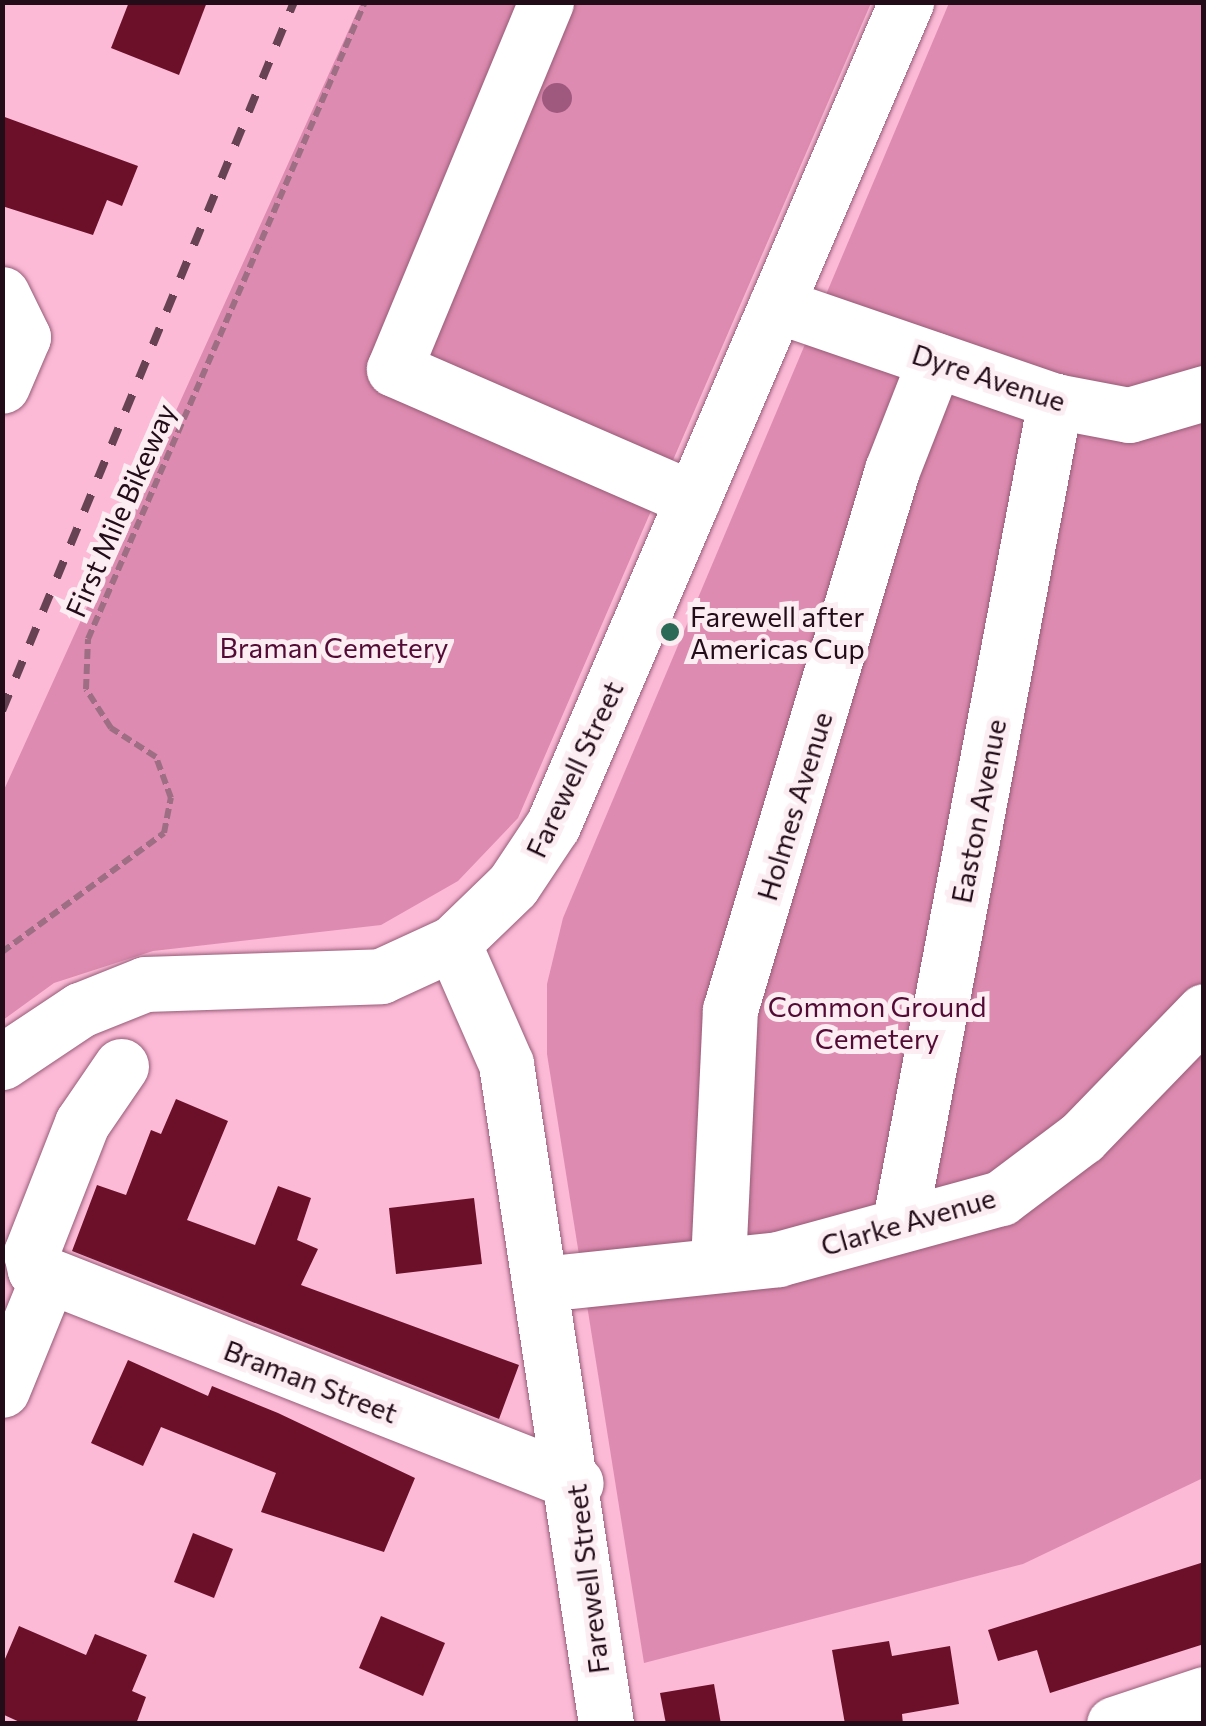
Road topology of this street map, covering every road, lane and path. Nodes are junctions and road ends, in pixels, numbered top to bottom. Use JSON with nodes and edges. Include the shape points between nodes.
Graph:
{"nodes":[{"id":1,"x":365,"y":2,"type":"edge"},
{"id":2,"x":546,"y":2,"type":"edge"},
{"id":3,"x":906,"y":2,"type":"edge"},
{"id":4,"x":2,"y":294,"type":"edge"},
{"id":5,"x":776,"y":306,"type":"junction"},
{"id":6,"x":936,"y":360,"type":"junction"},
{"id":7,"x":2,"y":386,"type":"edge"},
{"id":8,"x":1204,"y":393,"type":"edge"},
{"id":9,"x":1055,"y":400,"type":"junction"},
{"id":10,"x":693,"y":499,"type":"junction"},
{"id":11,"x":453,"y":943,"type":"junction"},
{"id":12,"x":2,"y":952,"type":"edge"},
{"id":13,"x":1204,"y":1011,"type":"edge"},
{"id":14,"x":2,"y":1062,"type":"edge"},
{"id":15,"x":122,"y":1066,"type":"dead end"},
{"id":16,"x":900,"y":1221,"type":"junction"},
{"id":17,"x":718,"y":1263,"type":"junction"},
{"id":18,"x":46,"y":1280,"type":"junction"},
{"id":19,"x":542,"y":1284,"type":"junction"},
{"id":20,"x":2,"y":1390,"type":"edge"},
{"id":21,"x":576,"y":1483,"type":"junction"},
{"id":22,"x":1204,"y":1694,"type":"edge"},
{"id":23,"x":606,"y":1724,"type":"edge"},
{"id":24,"x":1114,"y":1724,"type":"edge"}],
"edges":[{"from":1,"to":12,"type":"path","name":"First Mile Bikeway","via":[[88,639],[86,689],[111,728],[156,757],[171,798],[164,833]]},
{"from":2,"to":10,"type":"main road","via":[[394,370]]},
{"from":3,"to":5,"type":"main road","name":"Farewell Street"},
{"from":4,"to":7,"type":"main road","via":[[24,337]]},
{"from":5,"to":6,"type":"main road","name":"Dyre Avenue"},
{"from":5,"to":10,"type":"main road","name":"Farewell Street"},
{"from":6,"to":9,"type":"main road","name":"Dyre Avenue"},
{"from":6,"to":17,"type":"main road","name":"Holmes Avenue","via":[[892,470],[730,1010]]},
{"from":8,"to":9,"type":"main road","name":"Dyre Avenue","via":[[1129,415]]},
{"from":9,"to":16,"type":"main road","name":"Easton Avenue"},
{"from":10,"to":11,"type":"main road","name":"Farewell Street","via":[[553,826],[514,884]]},
{"from":11,"to":14,"type":"main road","via":[[381,976],[144,984],[80,1010]]},
{"from":11,"to":19,"type":"main road","name":"Farewell Street","via":[[506,1064]]},
{"from":13,"to":16,"type":"main road","name":"Clarke Avenue","via":[[1082,1137],[1001,1198]]},
{"from":15,"to":18,"type":"main road","via":[[82,1123],[31,1253]]},
{"from":16,"to":17,"type":"main road","name":"Clarke Avenue","via":[[778,1259]]},
{"from":17,"to":19,"type":"main road","name":"Clarke Avenue"},
{"from":18,"to":20,"type":"main road"},
{"from":18,"to":21,"type":"main road","name":"Braman Street"},
{"from":19,"to":21,"type":"main road","name":"Farewell Street"},
{"from":21,"to":23,"type":"main road","name":"Farewell Street"},
{"from":22,"to":24,"type":"main road"}]}
